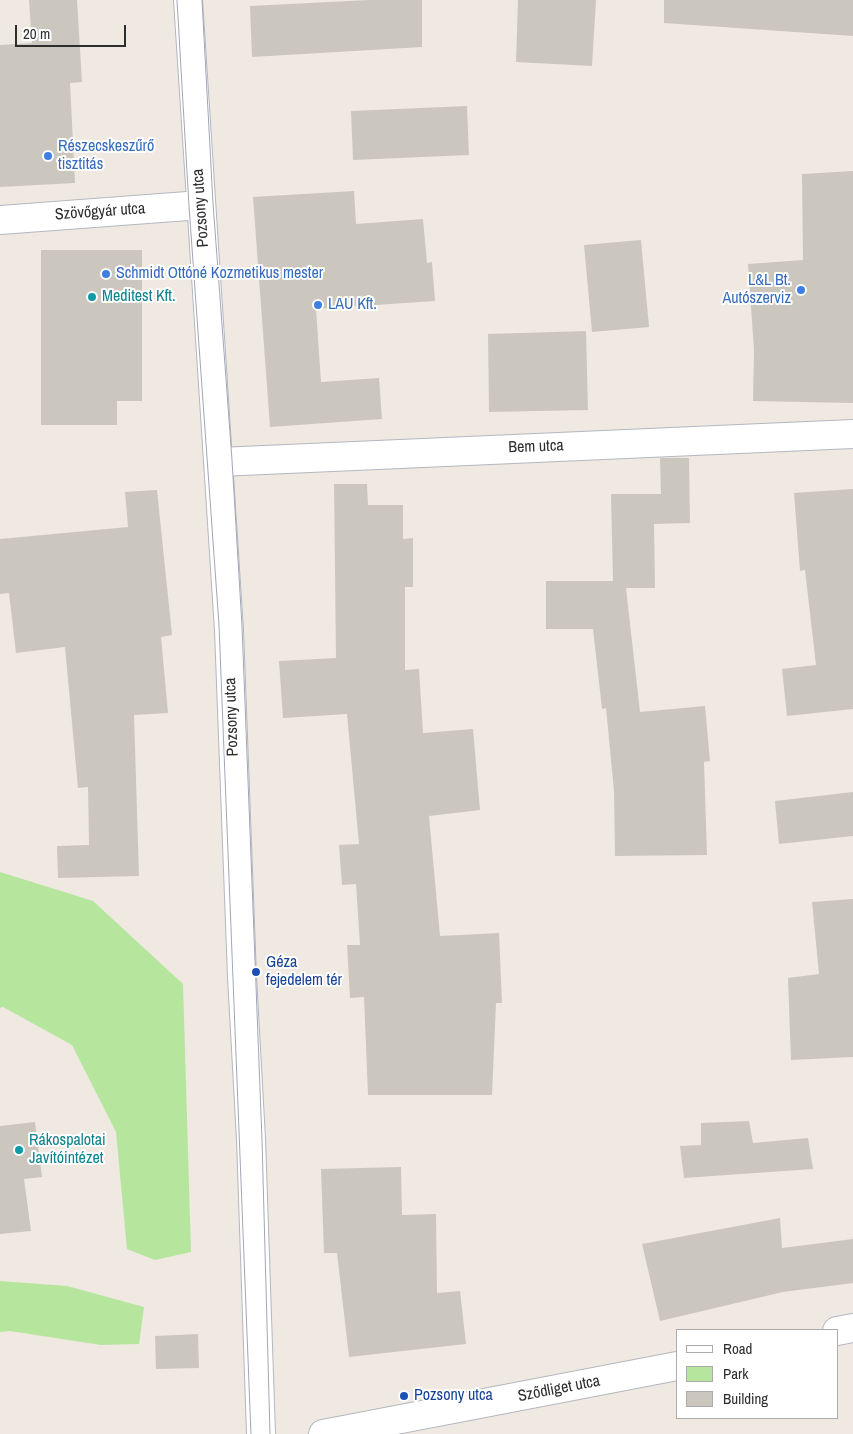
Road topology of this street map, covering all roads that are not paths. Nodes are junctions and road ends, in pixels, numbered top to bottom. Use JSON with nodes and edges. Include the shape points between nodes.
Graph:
{"nodes":[{"id":1,"x":188,"y":0,"type":"edge"},
{"id":2,"x":201,"y":205,"type":"junction"},
{"id":3,"x":0,"y":220,"type":"edge"},
{"id":4,"x":853,"y":434,"type":"edge"},
{"id":5,"x":219,"y":462,"type":"junction"},
{"id":6,"x":853,"y":1328,"type":"edge"},
{"id":7,"x":838,"y":1331,"type":"edge"},
{"id":8,"x":676,"y":1366,"type":"edge"},
{"id":9,"x":261,"y":1434,"type":"edge"},
{"id":10,"x":323,"y":1434,"type":"edge"}],
"edges":[{"from":1,"to":2,"type":"street","name":"Pozsony utca"},
{"from":2,"to":3,"type":"street","name":"Szövőgyár utca"},
{"from":2,"to":5,"type":"street","name":"Pozsony utca"},
{"from":4,"to":5,"type":"street","name":"Bem utca"},
{"from":5,"to":9,"type":"street","name":"Pozsony utca","via":[[251,1139]]},
{"from":6,"to":7,"type":"street"},
{"from":8,"to":10,"type":"street","name":"Sződliget utca"}]}
